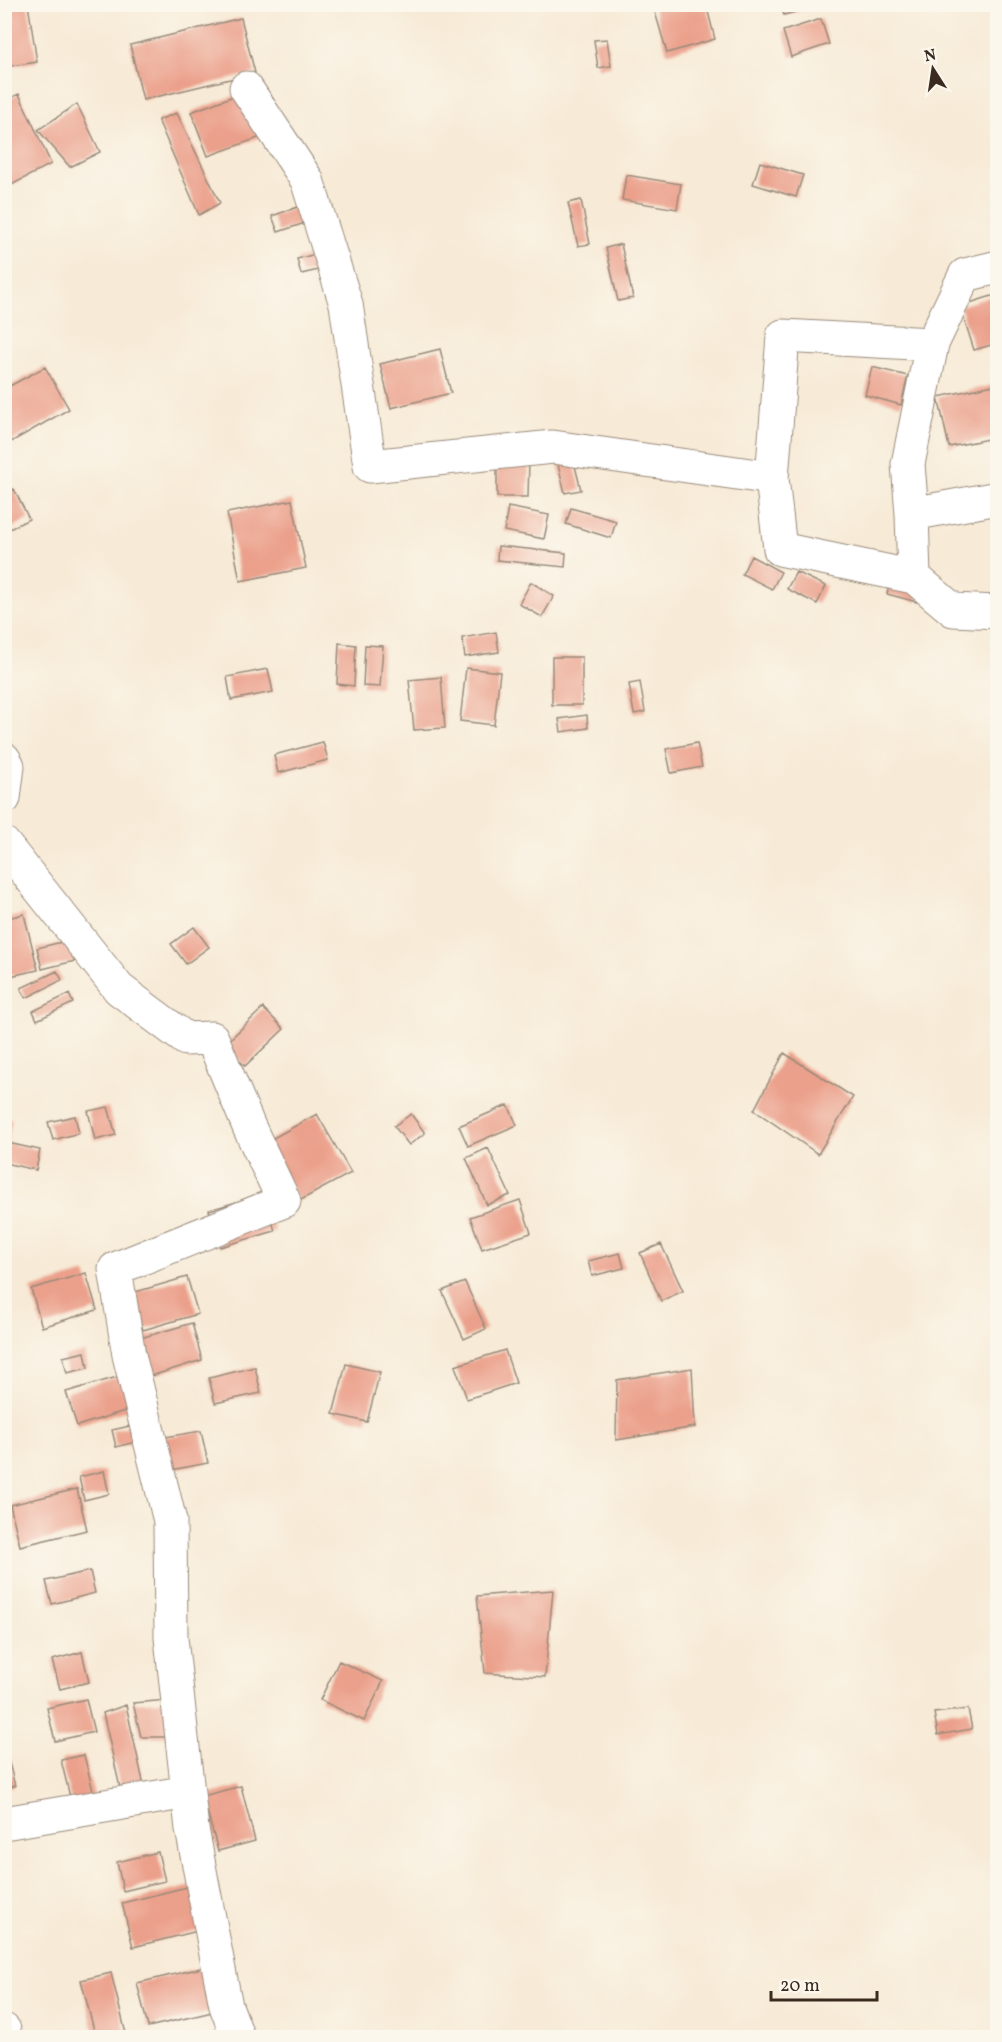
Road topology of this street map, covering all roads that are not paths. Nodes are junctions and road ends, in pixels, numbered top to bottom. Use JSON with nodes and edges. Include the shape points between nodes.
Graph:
{"nodes":[{"id":1,"x":246,"y":88,"type":"dead end"},
{"id":2,"x":998,"y":267,"type":"edge"},
{"id":3,"x":932,"y":344,"type":"junction"},
{"id":4,"x":772,"y":478,"type":"junction"},
{"id":5,"x":998,"y":498,"type":"edge"},
{"id":6,"x":912,"y":514,"type":"junction"},
{"id":7,"x":914,"y":577,"type":"junction"},
{"id":8,"x":998,"y":612,"type":"edge"},
{"id":9,"x":4,"y":759,"type":"edge"},
{"id":10,"x":4,"y":798,"type":"edge"},
{"id":11,"x":4,"y":844,"type":"edge"},
{"id":12,"x":188,"y":1792,"type":"junction"},
{"id":13,"x":4,"y":1823,"type":"edge"},
{"id":14,"x":4,"y":2030,"type":"edge"},
{"id":15,"x":5,"y":2037,"type":"edge"},
{"id":16,"x":238,"y":2037,"type":"edge"}],
"edges":[{"from":1,"to":4,"type":"street","via":[[307,180],[346,304],[370,466],[553,447]]},
{"from":2,"to":3,"type":"street","via":[[965,275]]},
{"from":3,"to":4,"type":"street","via":[[783,336]]},
{"from":3,"to":6,"type":"street","via":[[908,464]]},
{"from":4,"to":7,"type":"street","via":[[780,549]]},
{"from":5,"to":6,"type":"street"},
{"from":6,"to":7,"type":"street"},
{"from":7,"to":8,"type":"street","via":[[953,610]]},
{"from":9,"to":10,"type":"street","via":[[8,766]]},
{"from":11,"to":12,"type":"street","via":[[118,989],[186,1039],[212,1038],[284,1201],[115,1269],[129,1355],[170,1521],[171,1638]]},
{"from":12,"to":13,"type":"street"},
{"from":12,"to":16,"type":"street","via":[[226,2006]]},
{"from":14,"to":15,"type":"street"}]}
